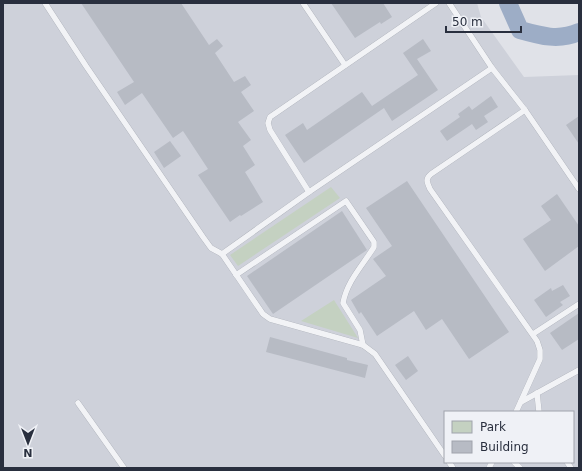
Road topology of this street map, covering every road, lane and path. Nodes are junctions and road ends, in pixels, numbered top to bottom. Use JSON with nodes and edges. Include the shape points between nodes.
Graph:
{"nodes":[{"id":1,"x":45,"y":3,"type":"edge"},
{"id":2,"x":304,"y":3,"type":"edge"},
{"id":3,"x":436,"y":3,"type":"edge"},
{"id":4,"x":449,"y":3,"type":"edge"},
{"id":5,"x":345,"y":65,"type":"junction"},
{"id":6,"x":492,"y":68,"type":"junction"},
{"id":7,"x":525,"y":110,"type":"junction"},
{"id":8,"x":579,"y":189,"type":"edge"},
{"id":9,"x":309,"y":192,"type":"junction"},
{"id":10,"x":222,"y":254,"type":"junction"},
{"id":11,"x":236,"y":275,"type":"junction"},
{"id":12,"x":579,"y":304,"type":"edge"},
{"id":13,"x":533,"y":334,"type":"junction"},
{"id":14,"x":363,"y":345,"type":"junction"},
{"id":15,"x":579,"y":370,"type":"edge"},
{"id":16,"x":537,"y":393,"type":"junction"},
{"id":17,"x":78,"y":403,"type":"dead end"},
{"id":18,"x":521,"y":403,"type":"junction"},
{"id":19,"x":517,"y":411,"type":"edge"},
{"id":20,"x":539,"y":411,"type":"edge"},
{"id":21,"x":444,"y":455,"type":"edge"},
{"id":22,"x":124,"y":468,"type":"edge"}],
"edges":[{"from":1,"to":10,"type":"lane","via":[[203,237],[211,248]]},
{"from":2,"to":5,"type":"lane"},
{"from":3,"to":5,"type":"lane"},
{"from":4,"to":6,"type":"lane"},
{"from":5,"to":9,"type":"lane","via":[[270,117],[268,123]]},
{"from":6,"to":7,"type":"lane"},
{"from":6,"to":9,"type":"lane"},
{"from":7,"to":8,"type":"lane"},
{"from":7,"to":13,"type":"lane","via":[[428,176],[426,181]]},
{"from":9,"to":10,"type":"lane"},
{"from":10,"to":11,"type":"lane"},
{"from":11,"to":14,"type":"lane","via":[[260,311],[270,319]]},
{"from":11,"to":14,"type":"lane","via":[[346,201],[374,242],[374,248],[353,277],[343,303],[360,330]]},
{"from":12,"to":13,"type":"lane"},
{"from":13,"to":18,"type":"lane","via":[[540,350],[540,359]]},
{"from":14,"to":21,"type":"lane","via":[[375,354]]},
{"from":15,"to":16,"type":"lane"},
{"from":16,"to":18,"type":"lane"},
{"from":16,"to":20,"type":"lane"},
{"from":17,"to":22,"type":"lane"},
{"from":18,"to":19,"type":"lane"}]}
